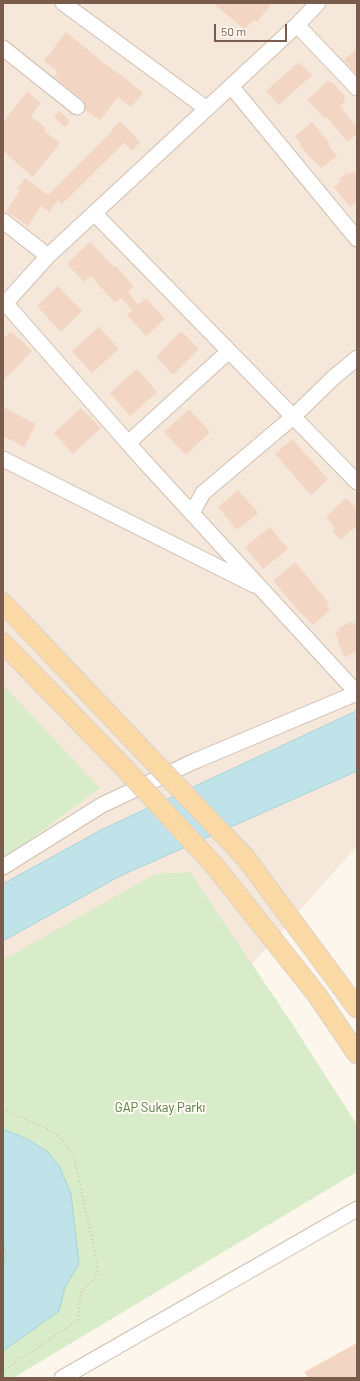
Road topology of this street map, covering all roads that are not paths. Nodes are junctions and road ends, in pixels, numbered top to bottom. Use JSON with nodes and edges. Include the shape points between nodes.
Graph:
{"nodes":[{"id":1,"x":63,"y":3,"type":"edge"},
{"id":2,"x":318,"y":3,"type":"edge"},
{"id":3,"x":297,"y":25,"type":"junction"},
{"id":4,"x":3,"y":48,"type":"edge"},
{"id":5,"x":231,"y":86,"type":"junction"},
{"id":6,"x":357,"y":88,"type":"edge"},
{"id":7,"x":77,"y":107,"type":"dead end"},
{"id":8,"x":207,"y":109,"type":"junction"},
{"id":9,"x":94,"y":213,"type":"junction"},
{"id":10,"x":3,"y":221,"type":"edge"},
{"id":11,"x":357,"y":239,"type":"edge"},
{"id":12,"x":48,"y":256,"type":"junction"},
{"id":13,"x":4,"y":305,"type":"edge"},
{"id":14,"x":229,"y":351,"type":"junction"},
{"id":15,"x":357,"y":358,"type":"edge"},
{"id":16,"x":293,"y":417,"type":"junction"},
{"id":17,"x":128,"y":443,"type":"junction"},
{"id":18,"x":3,"y":459,"type":"edge"},
{"id":19,"x":357,"y":482,"type":"edge"},
{"id":20,"x":192,"y":513,"type":"junction"},
{"id":21,"x":262,"y":589,"type":"junction"},
{"id":22,"x":3,"y":602,"type":"edge"},
{"id":23,"x":3,"y":643,"type":"edge"},
{"id":24,"x":357,"y":693,"type":"edge"},
{"id":25,"x":3,"y":867,"type":"edge"},
{"id":26,"x":357,"y":1008,"type":"edge"},
{"id":27,"x":357,"y":1054,"type":"edge"},
{"id":28,"x":357,"y":1208,"type":"edge"},
{"id":29,"x":62,"y":1378,"type":"edge"}],
"edges":[{"from":1,"to":8,"type":"street"},
{"from":2,"to":3,"type":"street"},
{"from":3,"to":5,"type":"street"},
{"from":3,"to":6,"type":"street"},
{"from":4,"to":7,"type":"street"},
{"from":5,"to":8,"type":"street"},
{"from":5,"to":11,"type":"street"},
{"from":8,"to":9,"type":"street"},
{"from":9,"to":12,"type":"street"},
{"from":9,"to":14,"type":"street"},
{"from":10,"to":12,"type":"street"},
{"from":12,"to":13,"type":"street"},
{"from":13,"to":17,"type":"street"},
{"from":14,"to":16,"type":"street"},
{"from":14,"to":17,"type":"street"},
{"from":15,"to":16,"type":"street"},
{"from":16,"to":19,"type":"street"},
{"from":16,"to":20,"type":"street","via":[[203,493]]},
{"from":17,"to":20,"type":"street"},
{"from":18,"to":21,"type":"street"},
{"from":20,"to":21,"type":"street"},
{"from":21,"to":24,"type":"street"},
{"from":22,"to":26,"type":"main road","bridge":true,"via":[[245,857]]},
{"from":23,"to":27,"type":"main road","bridge":true,"via":[[214,865],[318,994]]},
{"from":24,"to":25,"type":"street","via":[[195,761],[102,805]]},
{"from":28,"to":29,"type":"street"}]}
